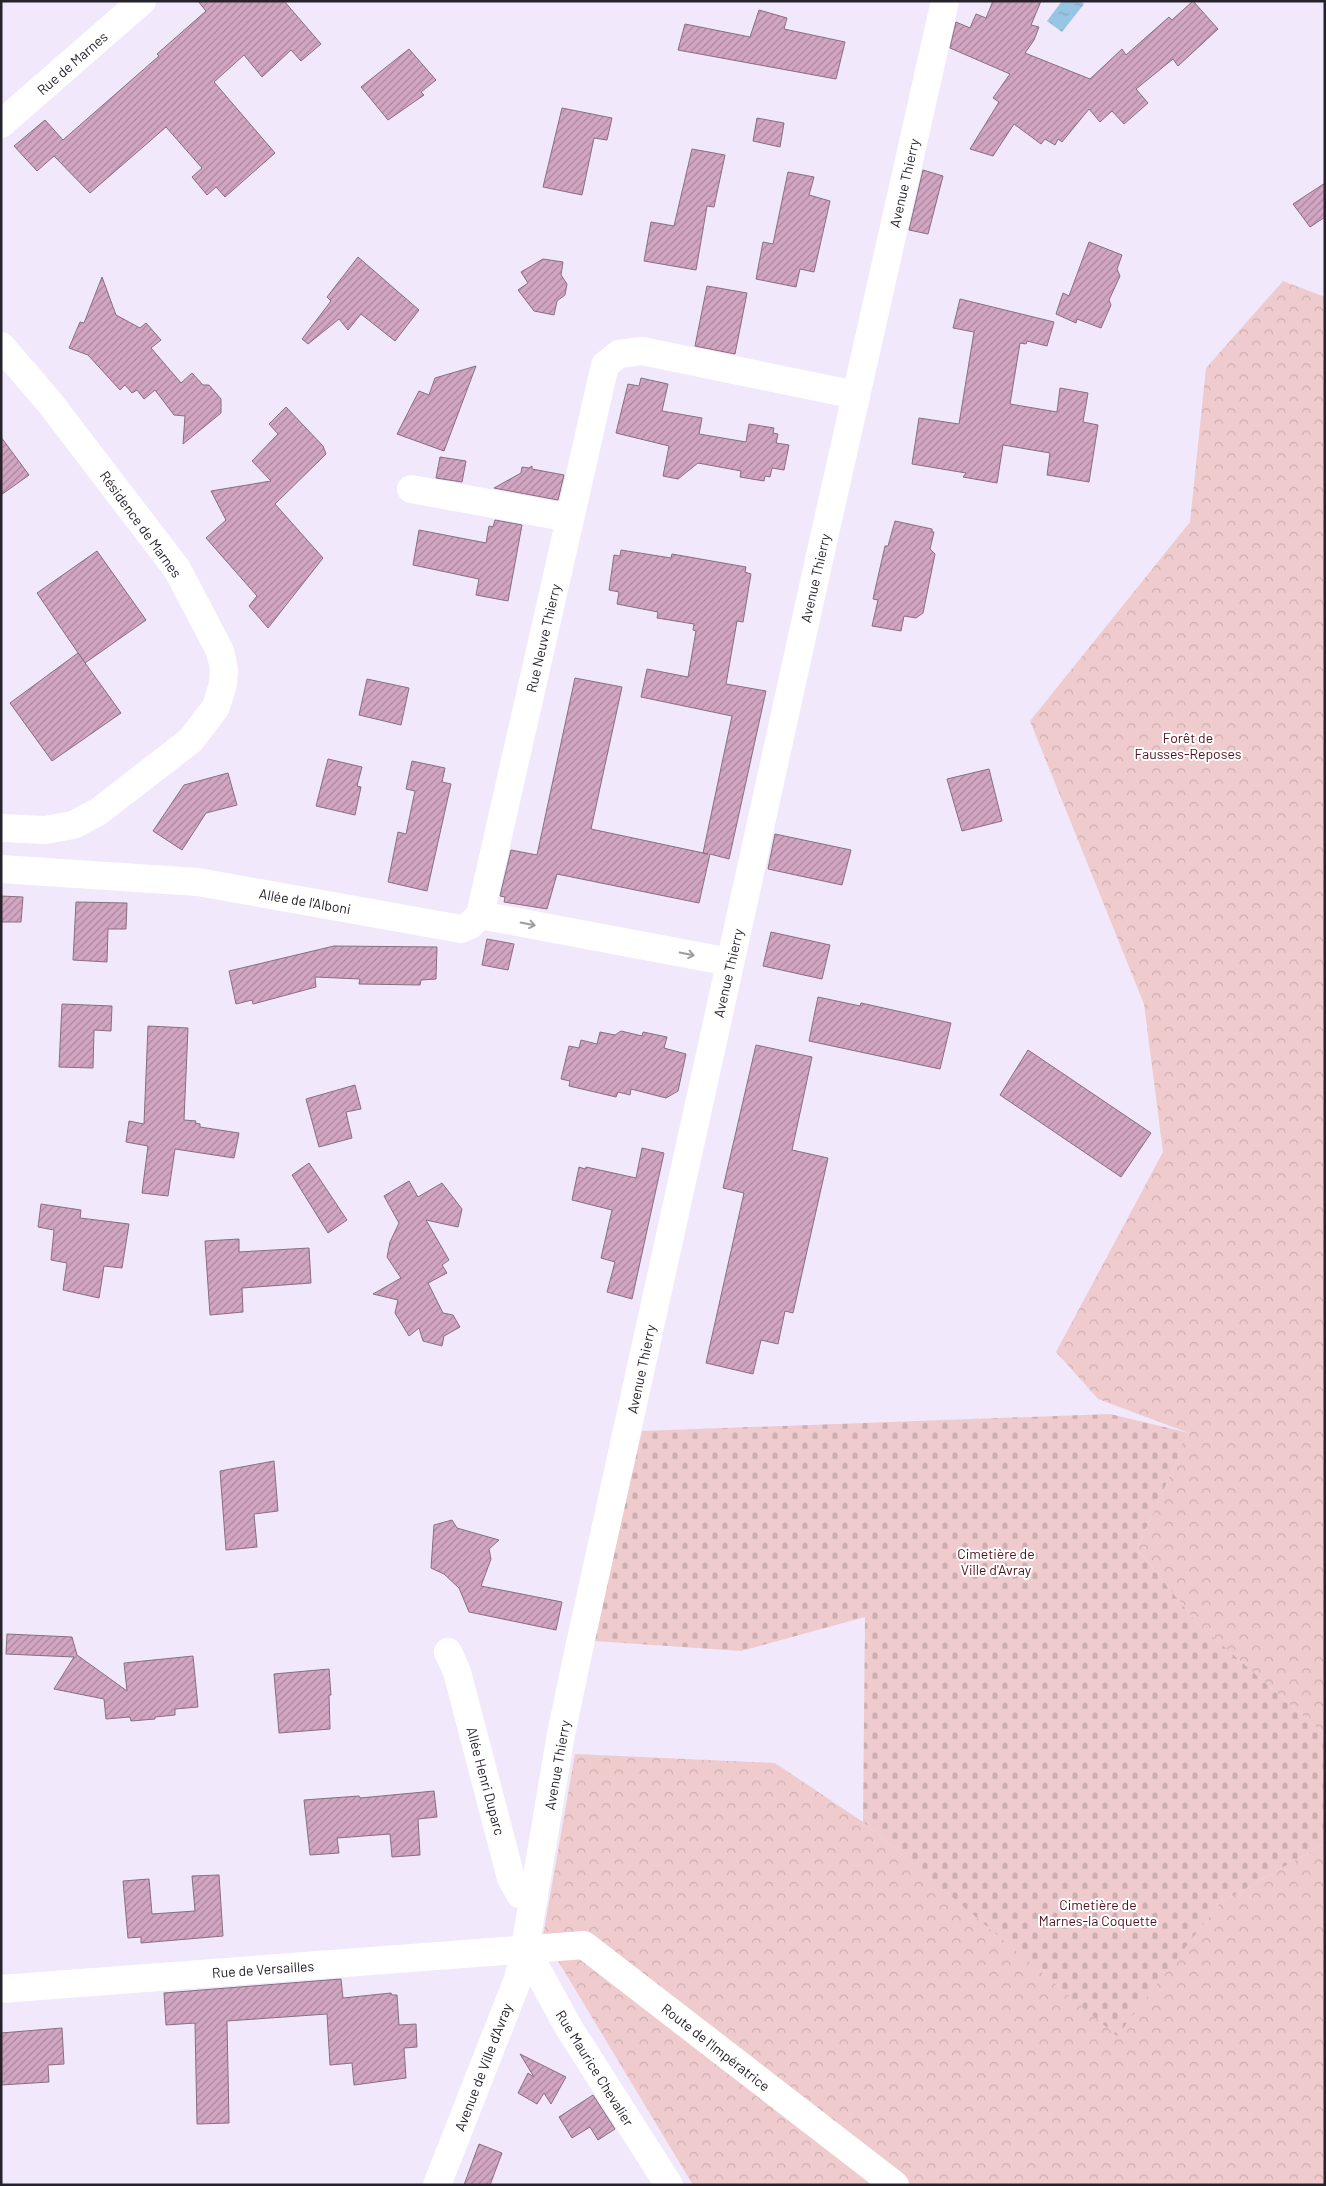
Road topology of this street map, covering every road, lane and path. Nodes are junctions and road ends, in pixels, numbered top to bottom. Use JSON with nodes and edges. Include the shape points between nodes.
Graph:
{"nodes":[{"id":1,"x":142,"y":1,"type":"edge"},
{"id":2,"x":945,"y":1,"type":"edge"},
{"id":3,"x":1,"y":124,"type":"edge"},
{"id":4,"x":1,"y":346,"type":"edge"},
{"id":5,"x":856,"y":395,"type":"junction"},
{"id":6,"x":411,"y":489,"type":"dead end"},
{"id":7,"x":570,"y":518,"type":"junction"},
{"id":8,"x":1,"y":828,"type":"edge"},
{"id":9,"x":1,"y":869,"type":"edge"},
{"id":10,"x":480,"y":915,"type":"junction"},
{"id":11,"x":730,"y":962,"type":"junction"},
{"id":12,"x":448,"y":1652,"type":"dead end"},
{"id":13,"x":534,"y":1898,"type":"junction"},
{"id":14,"x":526,"y":1948,"type":"junction"},
{"id":15,"x":1,"y":1989,"type":"edge"},
{"id":16,"x":437,"y":2185,"type":"edge"},
{"id":17,"x":669,"y":2185,"type":"edge"},
{"id":18,"x":894,"y":2185,"type":"edge"}],
"edges":[{"from":1,"to":3,"type":"street","name":"Rue de Marnes"},
{"from":2,"to":5,"type":"street","name":"Avenue Thierry"},
{"from":4,"to":8,"type":"street","name":"Résidence de Marnes","via":[[50,403],[177,569],[220,650],[224,669],[216,706],[191,740],[98,812],[73,825],[45,830]]},
{"from":5,"to":7,"type":"street","name":"Rue Neuve Thierry","via":[[642,351],[619,354],[605,365]]},
{"from":5,"to":11,"type":"street","name":"Avenue Thierry"},
{"from":6,"to":7,"type":"street"},
{"from":7,"to":10,"type":"street","name":"Rue Neuve Thierry"},
{"from":9,"to":10,"type":"street","name":"Allée de l'Alboni","via":[[198,882],[461,930]]},
{"from":10,"to":11,"type":"street","one_way":true},
{"from":11,"to":13,"type":"street","name":"Avenue Thierry","via":[[561,1734]]},
{"from":12,"to":13,"type":"street","name":"Allée Henri Duparc","via":[[458,1672],[511,1878],[520,1894]]},
{"from":13,"to":14,"type":"street","name":"Avenue Thierry"},
{"from":14,"to":15,"type":"street","name":"Rue de Versailles"},
{"from":14,"to":16,"type":"street","name":"Avenue de Ville d'Avray","via":[[518,1979]]},
{"from":14,"to":17,"type":"street","name":"Rue Maurice Chevalier","via":[[569,2028]]},
{"from":14,"to":18,"type":"street","name":"Route de l'Impératrice","via":[[584,1945]]}]}
